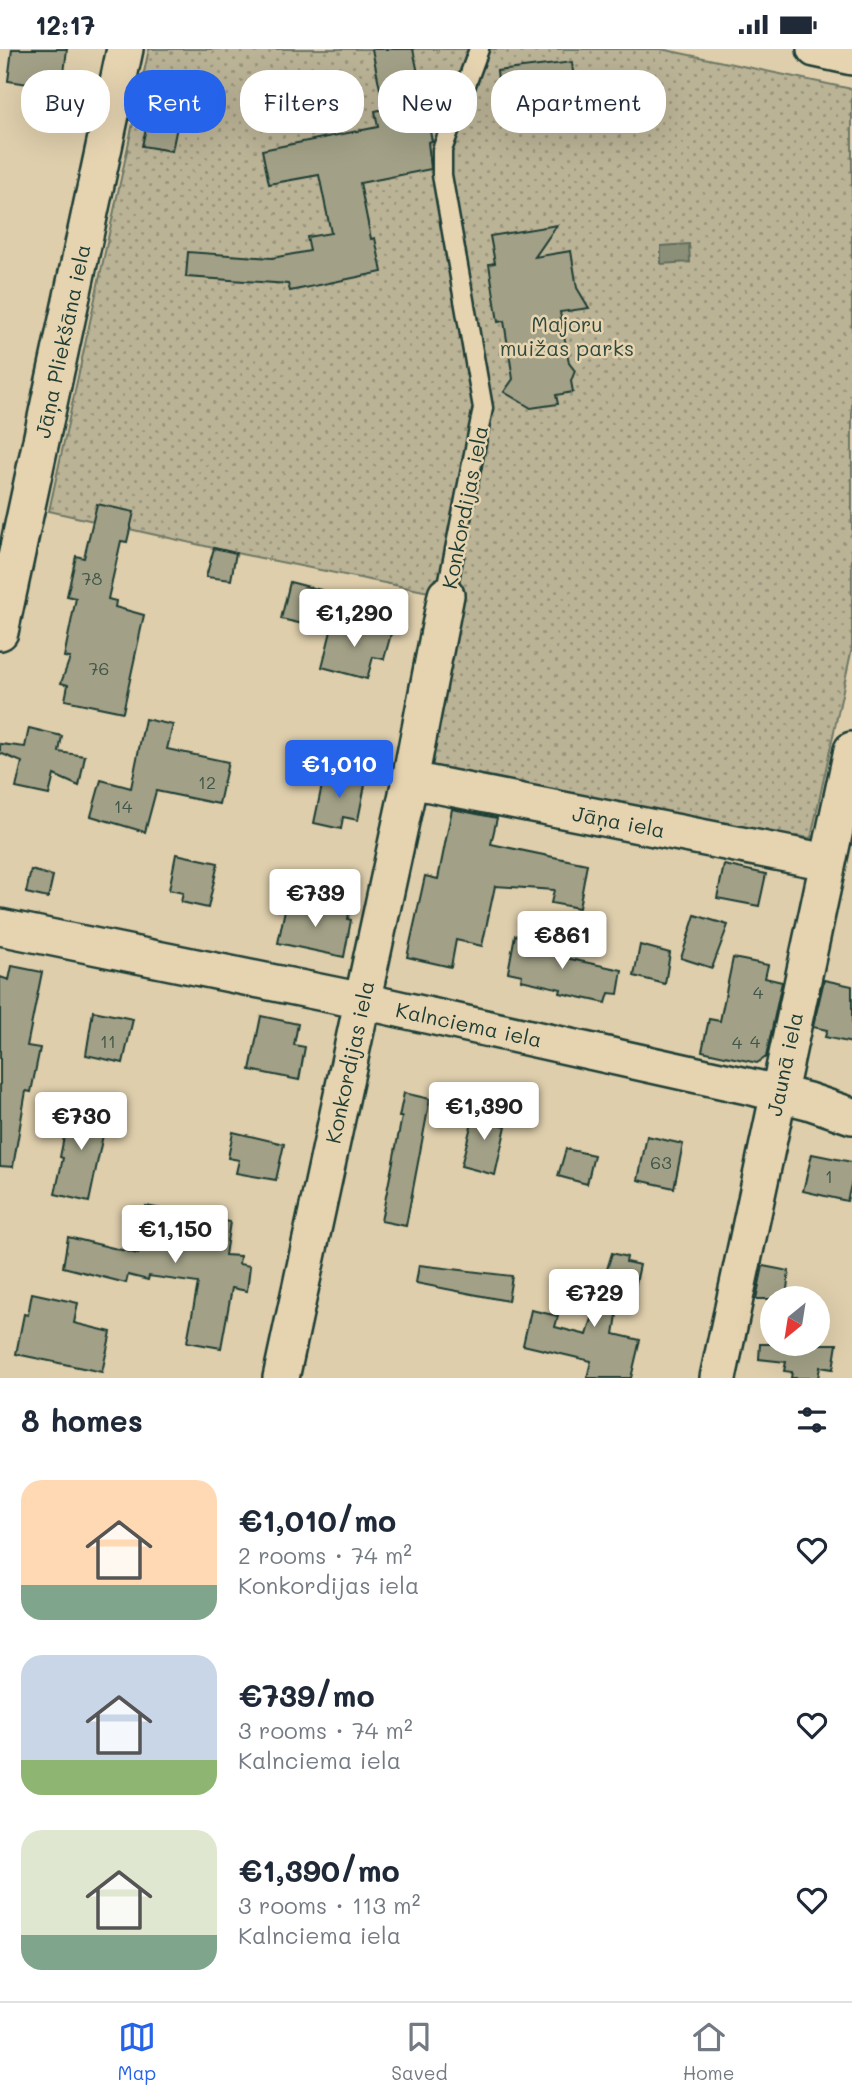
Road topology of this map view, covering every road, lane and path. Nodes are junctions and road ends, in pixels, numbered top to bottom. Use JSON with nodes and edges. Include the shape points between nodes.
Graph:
{"nodes":[{"id":1,"x":125,"y":49,"type":"edge"},
{"id":2,"x":479,"y":49,"type":"edge"},
{"id":3,"x":815,"y":49,"type":"edge"},
{"id":4,"x":852,"y":57,"type":"edge"},
{"id":5,"x":446,"y":595,"type":"joint"},
{"id":6,"x":0,"y":632,"type":"edge"},
{"id":7,"x":852,"y":750,"type":"edge"},
{"id":8,"x":410,"y":779,"type":"junction"},
{"id":9,"x":827,"y":862,"type":"junction"},
{"id":10,"x":0,"y":927,"type":"edge"},
{"id":11,"x":363,"y":1001,"type":"junction"},
{"id":12,"x":778,"y":1093,"type":"junction"},
{"id":13,"x":852,"y":1116,"type":"edge"},
{"id":14,"x":281,"y":1378,"type":"edge"},
{"id":15,"x":718,"y":1378,"type":"edge"}],
"edges":[{"from":1,"to":6,"type":"street","name":"Jāņa Pliekšāna iela"},
{"from":2,"to":5,"type":"lane","name":"Konkordijas iela","via":[[442,150],[442,175],[483,408]]},
{"from":3,"to":4,"type":"street"},
{"from":5,"to":8,"type":"street","name":"Konkordijas iela"},
{"from":7,"to":9,"type":"street","name":"Jaunā iela"},
{"from":8,"to":9,"type":"street","name":"Jāņa iela"},
{"from":8,"to":11,"type":"street","name":"Konkordijas iela"},
{"from":9,"to":12,"type":"street","name":"Jaunā iela"},
{"from":10,"to":11,"type":"street","name":"Kalnciema iela"},
{"from":11,"to":12,"type":"street","name":"Kalnciema iela"},
{"from":11,"to":14,"type":"street","name":"Konkordijas iela"},
{"from":12,"to":13,"type":"street","name":"Kalnciema iela"},
{"from":12,"to":15,"type":"street","name":"Jaunā iela"}]}
